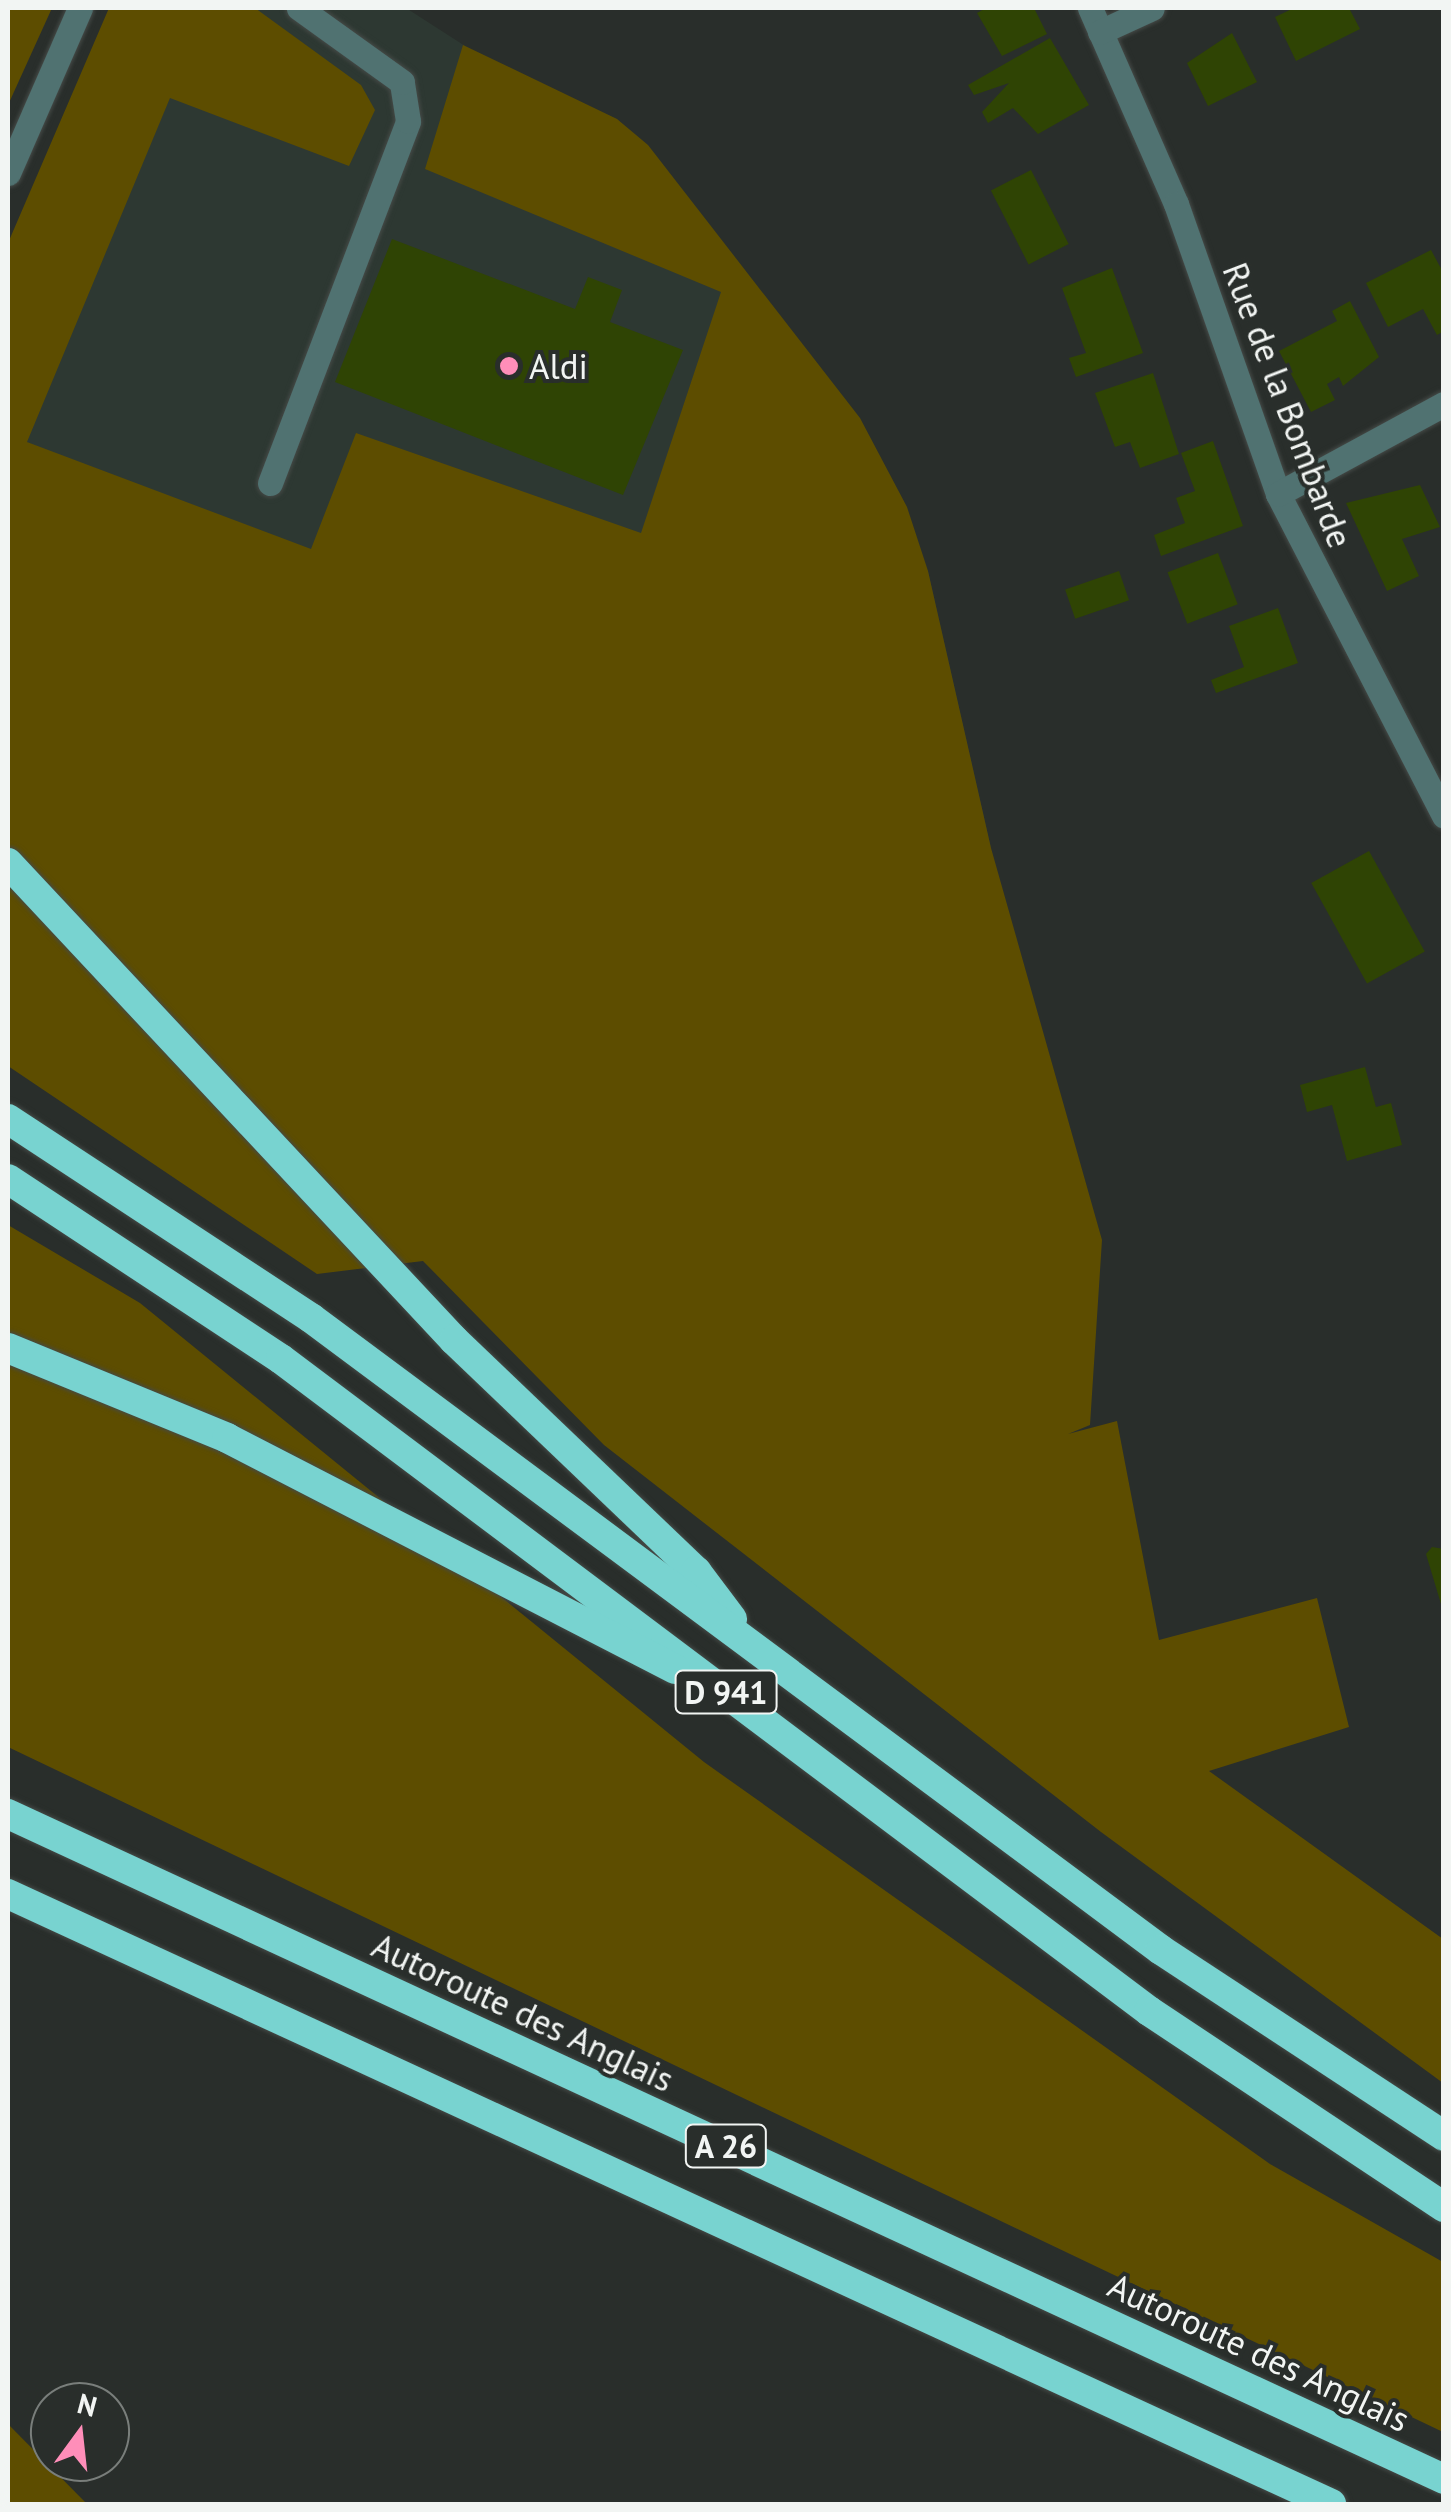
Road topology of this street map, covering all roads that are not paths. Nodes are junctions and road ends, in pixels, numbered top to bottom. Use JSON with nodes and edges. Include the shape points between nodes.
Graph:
{"nodes":[{"id":1,"x":80,"y":8,"type":"edge"},
{"id":2,"x":299,"y":8,"type":"edge"},
{"id":3,"x":1090,"y":8,"type":"edge"},
{"id":4,"x":1152,"y":8,"type":"edge"},
{"id":5,"x":1100,"y":32,"type":"junction"},
{"id":6,"x":8,"y":173,"type":"edge"},
{"id":7,"x":1444,"y":404,"type":"edge"},
{"id":8,"x":270,"y":482,"type":"dead end"},
{"id":9,"x":1278,"y":494,"type":"junction"},
{"id":10,"x":1444,"y":816,"type":"edge"},
{"id":11,"x":8,"y":863,"type":"edge"},
{"id":12,"x":8,"y":1119,"type":"edge"},
{"id":13,"x":8,"y":1178,"type":"edge"},
{"id":14,"x":8,"y":1348,"type":"edge"},
{"id":15,"x":752,"y":1646,"type":"junction"},
{"id":16,"x":722,"y":1690,"type":"junction"},
{"id":17,"x":8,"y":1814,"type":"edge"},
{"id":18,"x":8,"y":1894,"type":"edge"},
{"id":19,"x":1444,"y":2136,"type":"edge"},
{"id":20,"x":1444,"y":2207,"type":"edge"},
{"id":21,"x":1444,"y":2479,"type":"edge"},
{"id":22,"x":1331,"y":2504,"type":"edge"}],
"edges":[{"from":1,"to":6,"type":"street"},
{"from":2,"to":8,"type":"street","via":[[402,82],[408,121]]},
{"from":3,"to":5,"type":"street","name":"Rue de la Bombarde"},
{"from":4,"to":5,"type":"street"},
{"from":5,"to":9,"type":"street","name":"Rue de la Bombarde","via":[[1176,204]]},
{"from":7,"to":9,"type":"street"},
{"from":9,"to":10,"type":"street","name":"Rue de la Bombarde"},
{"from":11,"to":15,"type":"highway","number":"D 941","via":[[454,1340],[696,1571]]},
{"from":12,"to":15,"type":"highway","number":"D 941","via":[[310,1318]]},
{"from":13,"to":16,"type":"highway","number":"D 941","via":[[281,1359]]},
{"from":14,"to":16,"type":"highway","number":"D 941","via":[[227,1438],[455,1551],[602,1637]]},
{"from":15,"to":19,"type":"highway","number":"D 941","via":[[1161,1950]]},
{"from":16,"to":20,"type":"highway","number":"D 941","via":[[1148,2011]]},
{"from":17,"to":21,"type":"highway","name":"Autoroute des Anglais","number":"A 26"},
{"from":18,"to":22,"type":"highway","number":"A 26"}]}
